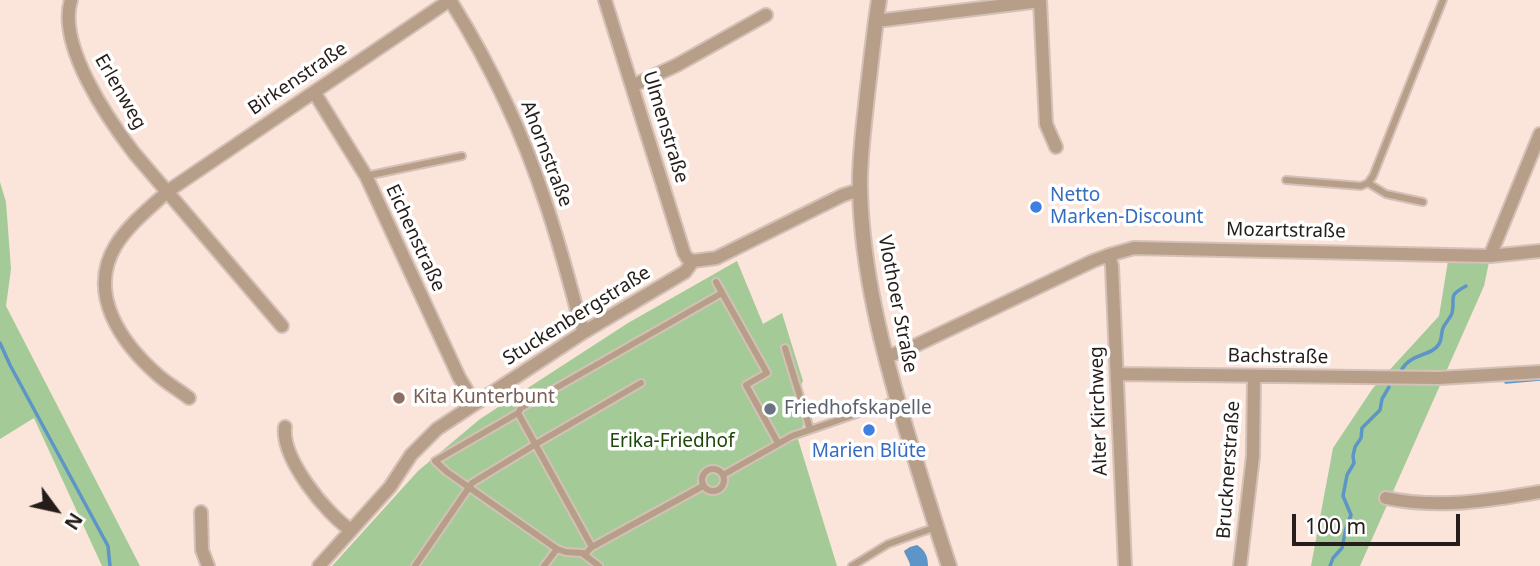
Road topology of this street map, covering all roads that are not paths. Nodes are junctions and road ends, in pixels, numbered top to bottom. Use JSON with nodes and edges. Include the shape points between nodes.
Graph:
{"nodes":[{"id":1,"x":71,"y":0,"type":"edge"},
{"id":2,"x":450,"y":0,"type":"edge"},
{"id":3,"x":606,"y":0,"type":"edge"},
{"id":4,"x":879,"y":0,"type":"edge"},
{"id":5,"x":1443,"y":0,"type":"edge"},
{"id":6,"x":1040,"y":1,"type":"edge"},
{"id":7,"x":766,"y":15,"type":"dead end"},
{"id":8,"x":876,"y":21,"type":"junction"},
{"id":9,"x":632,"y":86,"type":"junction"},
{"id":10,"x":314,"y":92,"type":"junction"},
{"id":11,"x":1540,"y":134,"type":"edge"},
{"id":12,"x":1056,"y":146,"type":"dead end"},
{"id":13,"x":462,"y":156,"type":"dead end"},
{"id":14,"x":366,"y":177,"type":"junction"},
{"id":15,"x":1286,"y":180,"type":"dead end"},
{"id":16,"x":1368,"y":183,"type":"junction"},
{"id":17,"x":860,"y":190,"type":"junction"},
{"id":18,"x":168,"y":191,"type":"junction"},
{"id":19,"x":1423,"y":202,"type":"dead end"},
{"id":20,"x":1540,"y":251,"type":"edge"},
{"id":21,"x":1109,"y":255,"type":"junction"},
{"id":22,"x":1490,"y":256,"type":"junction"},
{"id":23,"x":694,"y":261,"type":"junction"},
{"id":24,"x":716,"y":282,"type":"dead end"},
{"id":25,"x":722,"y":293,"type":"junction"},
{"id":26,"x":282,"y":326,"type":"dead end"},
{"id":27,"x":584,"y":332,"type":"junction"},
{"id":28,"x":785,"y":348,"type":"dead end"},
{"id":29,"x":885,"y":357,"type":"junction"},
{"id":30,"x":1540,"y":372,"type":"edge"},
{"id":31,"x":1117,"y":374,"type":"junction"},
{"id":32,"x":1254,"y":376,"type":"junction"},
{"id":33,"x":641,"y":383,"type":"dead end"},
{"id":34,"x":189,"y":398,"type":"dead end"},
{"id":35,"x":897,"y":400,"type":"junction"},
{"id":36,"x":475,"y":404,"type":"junction"},
{"id":37,"x":518,"y":413,"type":"junction"},
{"id":38,"x":285,"y":427,"type":"dead end"},
{"id":39,"x":810,"y":429,"type":"junction"},
{"id":40,"x":778,"y":443,"type":"junction"},
{"id":41,"x":536,"y":444,"type":"junction"},
{"id":42,"x":723,"y":475,"type":"junction"},
{"id":43,"x":703,"y":486,"type":"junction"},
{"id":44,"x":469,"y":487,"type":"junction"},
{"id":45,"x":1540,"y":492,"type":"edge"},
{"id":46,"x":1386,"y":498,"type":"dead end"},
{"id":47,"x":201,"y":512,"type":"dead end"},
{"id":48,"x":936,"y":527,"type":"junction"},
{"id":49,"x":351,"y":530,"type":"junction"},
{"id":50,"x":592,"y":547,"type":"junction"},
{"id":51,"x":557,"y":549,"type":"junction"},
{"id":52,"x":584,"y":555,"type":"junction"},
{"id":53,"x":208,"y":566,"type":"edge"},
{"id":54,"x":319,"y":566,"type":"edge"},
{"id":55,"x":415,"y":566,"type":"edge"},
{"id":56,"x":544,"y":566,"type":"edge"},
{"id":57,"x":599,"y":566,"type":"edge"},
{"id":58,"x":852,"y":566,"type":"edge"},
{"id":59,"x":949,"y":566,"type":"edge"},
{"id":60,"x":1125,"y":566,"type":"edge"},
{"id":61,"x":1240,"y":566,"type":"edge"}],
"edges":[{"from":1,"to":18,"type":"street","name":"Erlenweg","via":[[69,33],[94,92],[129,146]]},
{"from":2,"to":10,"type":"street","name":"Birkenstraße"},
{"from":2,"to":27,"type":"street","name":"Ahornstraße","via":[[521,137]]},
{"from":3,"to":9,"type":"street","name":"Ulmenstraße"},
{"from":4,"to":8,"type":"street","name":"Vlothoer Straße"},
{"from":5,"to":16,"type":"lane"},
{"from":6,"to":8,"type":"street"},
{"from":6,"to":12,"type":"street","via":[[1046,124]]},
{"from":7,"to":9,"type":"street"},
{"from":8,"to":17,"type":"street","name":"Vlothoer Straße"},
{"from":9,"to":23,"type":"street","name":"Ulmenstraße","via":[[684,253]]},
{"from":10,"to":14,"type":"street","name":"Eichenstraße"},
{"from":10,"to":18,"type":"street","name":"Birkenstraße"},
{"from":11,"to":22,"type":"street"},
{"from":13,"to":14,"type":"lane"},
{"from":14,"to":36,"type":"street","name":"Eichenstraße"},
{"from":15,"to":16,"type":"lane"},
{"from":16,"to":19,"type":"lane","via":[[1385,194]]},
{"from":17,"to":23,"type":"street","name":"Stuckenbergstraße","via":[[716,258]]},
{"from":17,"to":29,"type":"street","name":"Vlothoer Straße","via":[[866,263]]},
{"from":18,"to":26,"type":"street"},
{"from":18,"to":34,"type":"street","name":"Birkenstraße","via":[[115,246],[104,290],[113,321],[130,346],[159,377]]},
{"from":20,"to":22,"type":"street","name":"Mozartstraße"},
{"from":21,"to":22,"type":"street","name":"Mozartstraße","via":[[1151,248]]},
{"from":21,"to":29,"type":"street","name":"Mozartstraße"},
{"from":21,"to":31,"type":"street","name":"Alter Kirchweg"},
{"from":23,"to":27,"type":"street","name":"Stuckenbergstraße","via":[[685,272]]},
{"from":24,"to":25,"type":"lane"},
{"from":25,"to":37,"type":"lane"},
{"from":25,"to":40,"type":"lane","via":[[767,373],[746,384]]},
{"from":27,"to":36,"type":"street","name":"Stuckenbergstraße"},
{"from":28,"to":39,"type":"lane"},
{"from":29,"to":35,"type":"street","name":"Vlothoer Straße"},
{"from":30,"to":32,"type":"street","name":"Bachstraße","via":[[1439,378]]},
{"from":31,"to":32,"type":"street","name":"Bachstraße"},
{"from":31,"to":60,"type":"street","name":"Alter Kirchweg"},
{"from":32,"to":61,"type":"street","name":"Brucknerstraße","via":[[1252,456]]},
{"from":33,"to":41,"type":"lane"},
{"from":35,"to":39,"type":"lane"},
{"from":35,"to":48,"type":"street","name":"Vlothoer Straße"},
{"from":36,"to":49,"type":"street","name":"Stuckenbergstraße","via":[[421,444]]},
{"from":37,"to":41,"type":"lane"},
{"from":37,"to":44,"type":"lane","via":[[435,461]]},
{"from":38,"to":49,"type":"street","via":[[294,464],[332,515]]},
{"from":39,"to":40,"type":"lane"},
{"from":40,"to":42,"type":"lane"},
{"from":41,"to":44,"type":"lane"},
{"from":41,"to":50,"type":"lane"},
{"from":42,"to":43,"type":"lane","via":[[718,491]]},
{"from":42,"to":43,"type":"lane","via":[[719,470],[707,470]]},
{"from":43,"to":50,"type":"lane"},
{"from":44,"to":51,"type":"lane"},
{"from":44,"to":55,"type":"lane"},
{"from":45,"to":46,"type":"street","via":[[1462,503]]},
{"from":47,"to":53,"type":"street","via":[[202,550]]},
{"from":48,"to":58,"type":"lane","via":[[888,544]]},
{"from":48,"to":59,"type":"street","name":"Vlothoer Straße"},
{"from":49,"to":54,"type":"street","name":"Stuckenbergstraße"},
{"from":50,"to":52,"type":"lane"},
{"from":51,"to":52,"type":"lane"},
{"from":51,"to":56,"type":"lane"},
{"from":52,"to":57,"type":"lane"}]}
